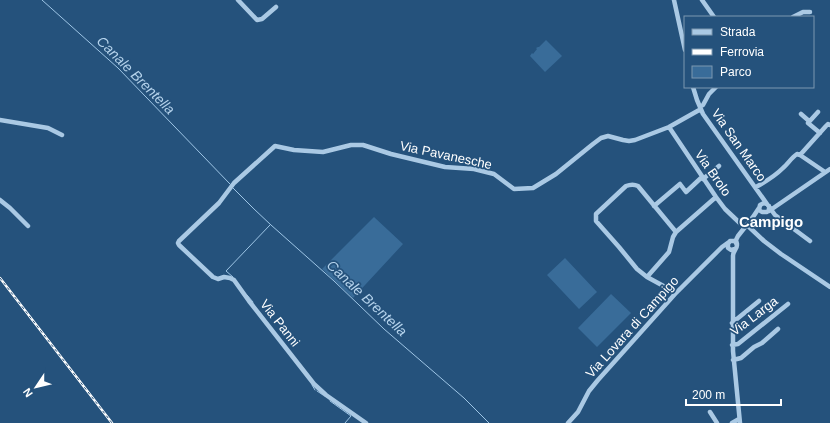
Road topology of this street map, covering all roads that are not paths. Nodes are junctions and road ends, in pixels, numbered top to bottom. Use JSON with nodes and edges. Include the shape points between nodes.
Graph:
{"nodes":[{"id":1,"x":238,"y":0,"type":"edge"},
{"id":2,"x":674,"y":0,"type":"edge"},
{"id":3,"x":702,"y":0,"type":"edge"},
{"id":4,"x":276,"y":7,"type":"dead end"},
{"id":5,"x":810,"y":12,"type":"dead end"},
{"id":6,"x":713,"y":16,"type":"edge"},
{"id":7,"x":796,"y":16,"type":"edge"},
{"id":8,"x":684,"y":45,"type":"edge"},
{"id":9,"x":693,"y":88,"type":"edge"},
{"id":10,"x":715,"y":88,"type":"edge"},
{"id":11,"x":701,"y":108,"type":"junction"},
{"id":12,"x":818,"y":112,"type":"dead end"},
{"id":13,"x":801,"y":114,"type":"dead end"},
{"id":14,"x":0,"y":120,"type":"edge"},
{"id":15,"x":809,"y":121,"type":"junction"},
{"id":16,"x":830,"y":125,"type":"edge"},
{"id":17,"x":669,"y":127,"type":"junction"},
{"id":18,"x":820,"y":133,"type":"junction"},
{"id":19,"x":62,"y":135,"type":"dead end"},
{"id":20,"x":800,"y":155,"type":"junction"},
{"id":21,"x":720,"y":166,"type":"dead end"},
{"id":22,"x":828,"y":170,"type":"edge"},
{"id":23,"x":703,"y":178,"type":"junction"},
{"id":24,"x":756,"y":187,"type":"junction"},
{"id":25,"x":759,"y":192,"type":"junction"},
{"id":26,"x":716,"y":197,"type":"junction"},
{"id":27,"x":0,"y":200,"type":"edge"},
{"id":28,"x":654,"y":206,"type":"junction"},
{"id":29,"x":759,"y":206,"type":"junction"},
{"id":30,"x":768,"y":209,"type":"junction"},
{"id":31,"x":752,"y":219,"type":"junction"},
{"id":32,"x":28,"y":226,"type":"dead end"},
{"id":33,"x":745,"y":227,"type":"junction"},
{"id":34,"x":676,"y":232,"type":"junction"},
{"id":35,"x":810,"y":241,"type":"dead end"},
{"id":36,"x":729,"y":242,"type":"junction"},
{"id":37,"x":178,"y":243,"type":"joint"},
{"id":38,"x":737,"y":244,"type":"junction"},
{"id":39,"x":731,"y":249,"type":"junction"},
{"id":40,"x":719,"y":251,"type":"junction"},
{"id":41,"x":647,"y":277,"type":"junction"},
{"id":42,"x":830,"y":287,"type":"edge"},
{"id":43,"x":675,"y":294,"type":"junction"},
{"id":44,"x":760,"y":301,"type":"dead end"},
{"id":45,"x":788,"y":304,"type":"dead end"},
{"id":46,"x":732,"y":323,"type":"junction"},
{"id":47,"x":778,"y":329,"type":"dead end"},
{"id":48,"x":732,"y":345,"type":"junction"},
{"id":49,"x":733,"y":360,"type":"junction"},
{"id":50,"x":710,"y":412,"type":"dead end"},
{"id":51,"x":739,"y":421,"type":"edge"},
{"id":52,"x":366,"y":423,"type":"edge"},
{"id":53,"x":568,"y":423,"type":"edge"},
{"id":54,"x":717,"y":423,"type":"edge"},
{"id":55,"x":732,"y":423,"type":"edge"}],
"edges":[{"from":1,"to":4,"type":"street","via":[[257,20]]},
{"from":2,"to":8,"type":"street"},
{"from":3,"to":6,"type":"street"},
{"from":5,"to":7,"type":"street"},
{"from":9,"to":11,"type":"street","name":"Via San Marco"},
{"from":10,"to":11,"type":"street"},
{"from":11,"to":17,"type":"street","name":"Via Pavanesche"},
{"from":11,"to":24,"type":"street","name":"Via San Marco"},
{"from":12,"to":15,"type":"street"},
{"from":13,"to":15,"type":"street"},
{"from":14,"to":19,"type":"street","via":[[48,128]]},
{"from":15,"to":18,"type":"street","via":[[808,123]]},
{"from":16,"to":18,"type":"street","via":[[828,124]]},
{"from":17,"to":23,"type":"street","name":"Via Brolo"},
{"from":17,"to":37,"type":"street","name":"Via Pavanesche","via":[[629,141],[608,136],[601,138],[556,174],[533,188],[514,189],[494,174],[474,169],[445,167],[363,145],[351,145],[323,152],[276,146],[234,183]]},
{"from":18,"to":20,"type":"street"},
{"from":20,"to":22,"type":"street"},
{"from":20,"to":24,"type":"street","via":[[796,154],[779,172]]},
{"from":21,"to":23,"type":"street"},
{"from":22,"to":30,"type":"street"},
{"from":23,"to":26,"type":"street","name":"Via Brolo"},
{"from":23,"to":28,"type":"street","via":[[686,192],[680,184]]},
{"from":24,"to":25,"type":"street","name":"Via San Marco"},
{"from":25,"to":29,"type":"street","name":"Via San Marco"},
{"from":25,"to":30,"type":"street","name":"Via San Marco"},
{"from":26,"to":33,"type":"street","name":"Via Brolo"},
{"from":26,"to":34,"type":"street"},
{"from":27,"to":32,"type":"street"},
{"from":28,"to":34,"type":"street"},
{"from":28,"to":41,"type":"street","via":[[638,186],[630,184],[596,216],[596,221],[637,269]]},
{"from":29,"to":30,"type":"street","via":[[760,211]]},
{"from":29,"to":30,"type":"street","via":[[764,202]]},
{"from":29,"to":31,"type":"street","name":"Via Lovara di Campigo"},
{"from":30,"to":31,"type":"street","name":"Via Lovara di Campigo"},
{"from":30,"to":35,"type":"street"},
{"from":31,"to":33,"type":"street","name":"Via Lovara di Campigo"},
{"from":33,"to":36,"type":"street","name":"Via Lovara di Campigo"},
{"from":33,"to":38,"type":"street","name":"Via Lovara di Campigo","via":[[736,239]]},
{"from":33,"to":42,"type":"street","name":"Via Brolo"},
{"from":34,"to":41,"type":"street","via":[[669,252]]},
{"from":36,"to":38,"type":"street","via":[[734,241]]},
{"from":36,"to":39,"type":"street","via":[[728,246]]},
{"from":36,"to":40,"type":"street","name":"Via Lovara di Campigo"},
{"from":37,"to":52,"type":"street","name":"Via Panni","via":[[213,277],[234,280],[314,384]]},
{"from":38,"to":39,"type":"street","via":[[737,247]]},
{"from":39,"to":40,"type":"street","name":"Via Lovara di Campigo","via":[[724,248]]},
{"from":39,"to":46,"type":"street","name":"Via Larga"},
{"from":40,"to":43,"type":"street","name":"Via Lovara di Campigo"},
{"from":41,"to":43,"type":"street"},
{"from":43,"to":53,"type":"street","name":"Via Lovara di Campigo","via":[[596,382],[578,412]]},
{"from":44,"to":46,"type":"street","name":"Via Larga"},
{"from":45,"to":48,"type":"street","name":"Via Larga","via":[[738,344]]},
{"from":46,"to":48,"type":"street","name":"Via Larga"},
{"from":47,"to":49,"type":"street","via":[[741,358]]},
{"from":48,"to":49,"type":"street","name":"Via Larga"},
{"from":49,"to":51,"type":"street","name":"Via Larga"},
{"from":50,"to":54,"type":"street"},
{"from":51,"to":55,"type":"street"}]}
